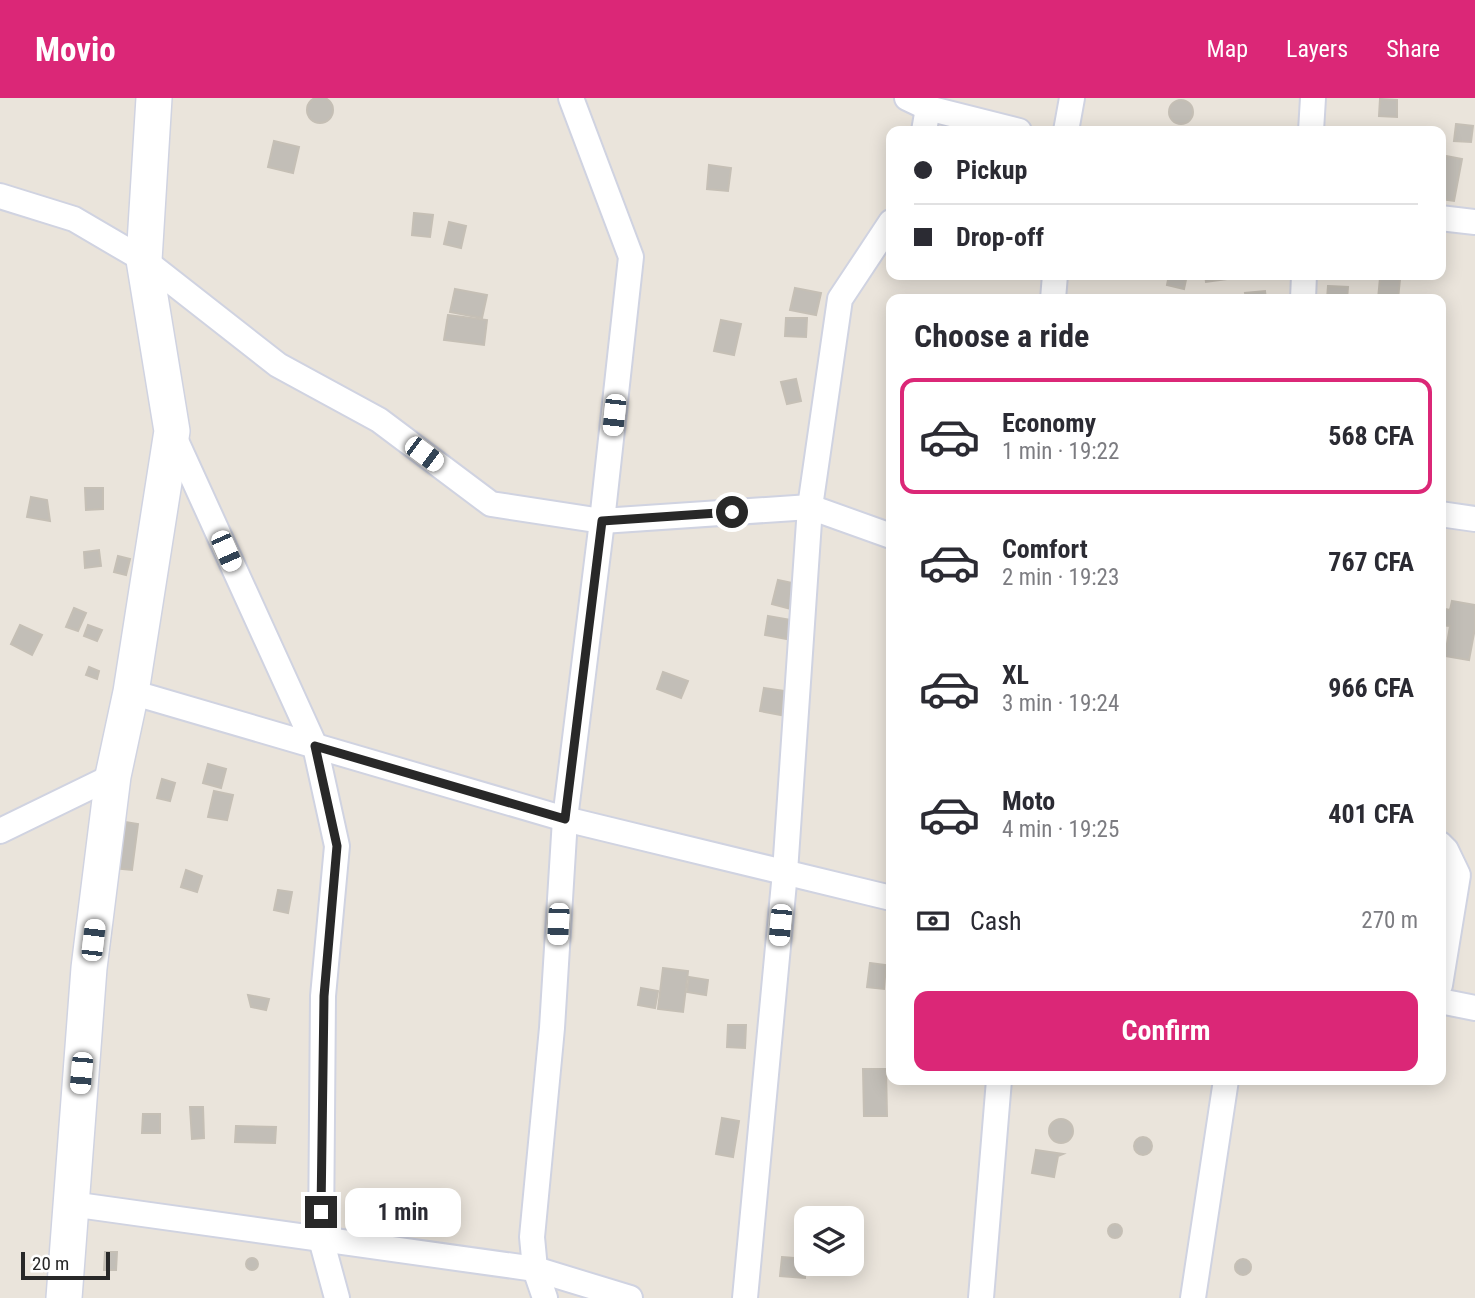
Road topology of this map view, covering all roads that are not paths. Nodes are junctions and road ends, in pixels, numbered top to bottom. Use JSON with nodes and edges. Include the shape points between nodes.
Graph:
{"nodes":[{"id":1,"x":153,"y":98,"type":"edge"},
{"id":2,"x":571,"y":98,"type":"edge"},
{"id":3,"x":1072,"y":98,"type":"edge"},
{"id":4,"x":1312,"y":98,"type":"edge"},
{"id":5,"x":920,"y":112,"type":"edge"},
{"id":6,"x":993,"y":126,"type":"edge"},
{"id":7,"x":1067,"y":126,"type":"edge"},
{"id":8,"x":1311,"y":126,"type":"edge"},
{"id":9,"x":0,"y":196,"type":"edge"},
{"id":10,"x":1446,"y":219,"type":"edge"},
{"id":11,"x":1475,"y":222,"type":"edge"},
{"id":12,"x":886,"y":230,"type":"edge"},
{"id":13,"x":144,"y":260,"type":"junction"},
{"id":14,"x":172,"y":431,"type":"junction"},
{"id":15,"x":810,"y":507,"type":"junction"},
{"id":16,"x":1446,"y":515,"type":"edge"},
{"id":17,"x":1475,"y":519,"type":"edge"},
{"id":18,"x":602,"y":521,"type":"junction"},
{"id":19,"x":886,"y":534,"type":"edge"},
{"id":20,"x":131,"y":692,"type":"junction"},
{"id":21,"x":315,"y":746,"type":"junction"},
{"id":22,"x":113,"y":776,"type":"junction"},
{"id":23,"x":565,"y":819,"type":"junction"},
{"id":24,"x":0,"y":831,"type":"edge"},
{"id":25,"x":1446,"y":850,"type":"edge"},
{"id":26,"x":785,"y":872,"type":"junction"},
{"id":27,"x":886,"y":897,"type":"edge"},
{"id":28,"x":1446,"y":948,"type":"edge"},
{"id":29,"x":1446,"y":1002,"type":"edge"},
{"id":30,"x":1475,"y":1008,"type":"edge"},
{"id":31,"x":999,"y":1085,"type":"edge"},
{"id":32,"x":1225,"y":1085,"type":"edge"},
{"id":33,"x":71,"y":1204,"type":"junction"},
{"id":34,"x":321,"y":1240,"type":"junction"},
{"id":35,"x":535,"y":1269,"type":"junction"},
{"id":36,"x":64,"y":1298,"type":"edge"},
{"id":37,"x":337,"y":1298,"type":"edge"},
{"id":38,"x":545,"y":1298,"type":"edge"},
{"id":39,"x":630,"y":1298,"type":"edge"},
{"id":40,"x":745,"y":1298,"type":"edge"},
{"id":41,"x":981,"y":1298,"type":"edge"},
{"id":42,"x":1192,"y":1298,"type":"edge"}],
"edges":[{"from":1,"to":13,"type":"main road"},
{"from":2,"to":18,"type":"street","via":[[631,257]]},
{"from":3,"to":7,"type":"street"},
{"from":4,"to":8,"type":"street"},
{"from":5,"to":6,"type":"street"},
{"from":9,"to":13,"type":"street","via":[[74,219]]},
{"from":10,"to":11,"type":"street"},
{"from":12,"to":15,"type":"street","via":[[840,299]]},
{"from":13,"to":14,"type":"main road"},
{"from":13,"to":18,"type":"street","via":[[278,365],[379,420],[491,504]]},
{"from":14,"to":20,"type":"main road"},
{"from":14,"to":21,"type":"street"},
{"from":15,"to":18,"type":"street"},
{"from":15,"to":19,"type":"street"},
{"from":15,"to":26,"type":"street"},
{"from":16,"to":17,"type":"street"},
{"from":18,"to":23,"type":"street"},
{"from":20,"to":21,"type":"street"},
{"from":20,"to":22,"type":"main road"},
{"from":21,"to":23,"type":"street"},
{"from":21,"to":34,"type":"street","via":[[337,846],[324,996]]},
{"from":22,"to":24,"type":"street"},
{"from":22,"to":33,"type":"main road","via":[[89,968]]},
{"from":23,"to":26,"type":"street"},
{"from":23,"to":35,"type":"street","via":[[532,1237]]},
{"from":25,"to":28,"type":"street","via":[[1458,875]]},
{"from":26,"to":27,"type":"street"},
{"from":26,"to":40,"type":"street"},
{"from":29,"to":30,"type":"street"},
{"from":31,"to":41,"type":"street"},
{"from":32,"to":42,"type":"street"},
{"from":33,"to":34,"type":"street"},
{"from":33,"to":36,"type":"main road"},
{"from":34,"to":35,"type":"street"},
{"from":34,"to":37,"type":"street"},
{"from":35,"to":38,"type":"street"},
{"from":35,"to":39,"type":"street"}]}
